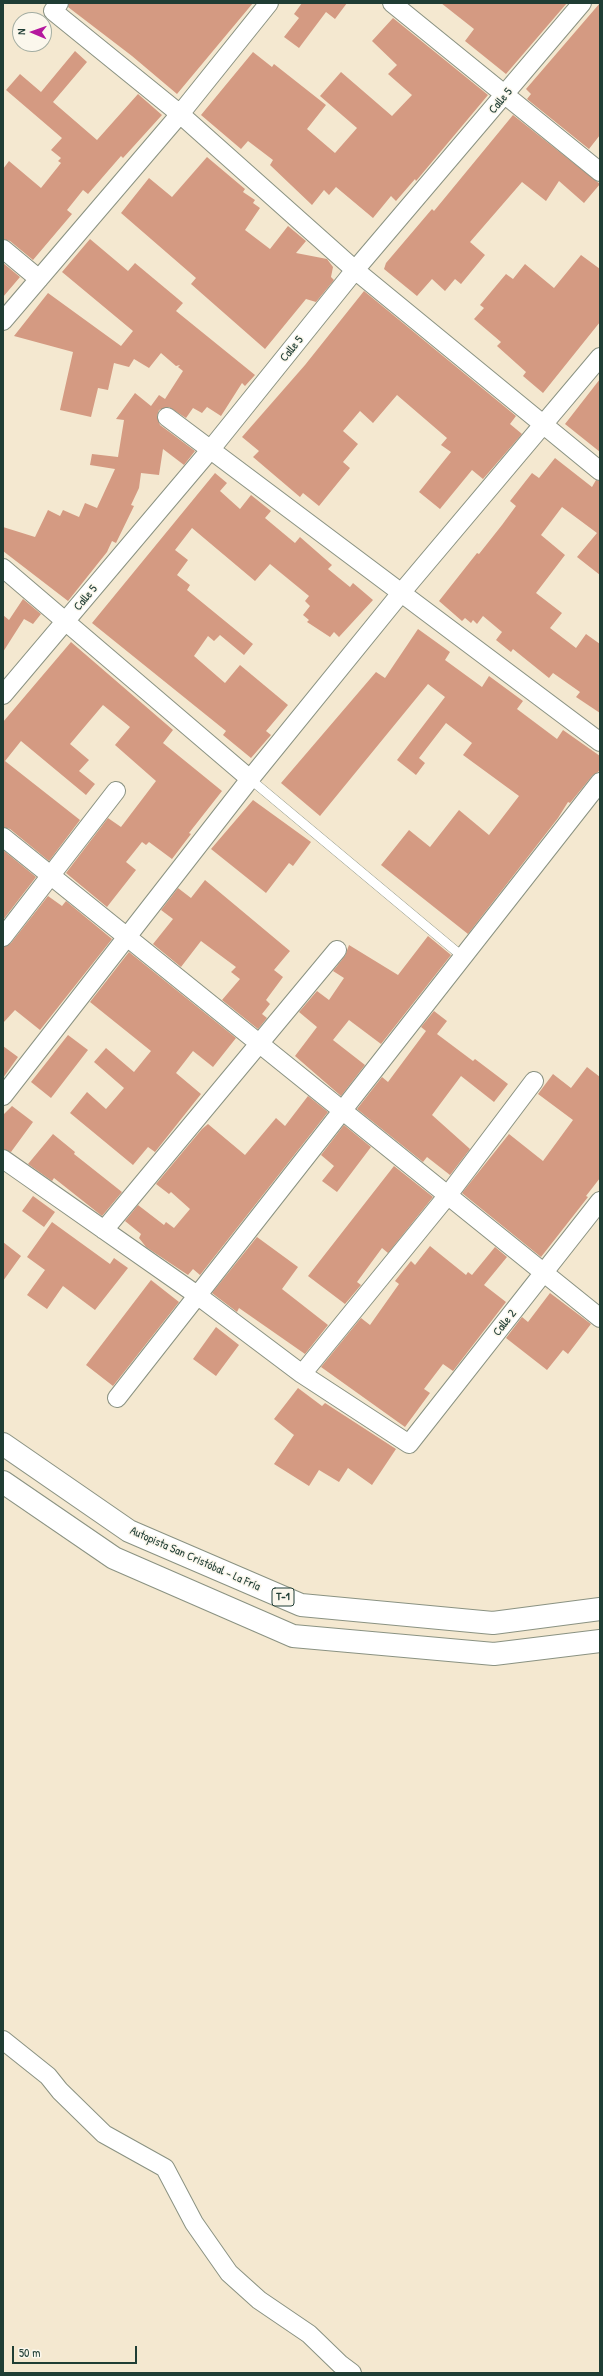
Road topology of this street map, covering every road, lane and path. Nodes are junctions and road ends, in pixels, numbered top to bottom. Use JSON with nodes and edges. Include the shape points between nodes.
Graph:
{"nodes":[{"id":1,"x":59,"y":3,"type":"edge"},
{"id":2,"x":269,"y":3,"type":"edge"},
{"id":3,"x":392,"y":3,"type":"edge"},
{"id":4,"x":582,"y":3,"type":"edge"},
{"id":5,"x":504,"y":96,"type":"junction"},
{"id":6,"x":180,"y":114,"type":"junction"},
{"id":7,"x":600,"y":172,"type":"edge"},
{"id":8,"x":3,"y":249,"type":"edge"},
{"id":9,"x":355,"y":270,"type":"junction"},
{"id":10,"x":39,"y":279,"type":"junction"},
{"id":11,"x":3,"y":321,"type":"edge"},
{"id":12,"x":600,"y":357,"type":"edge"},
{"id":13,"x":167,"y":417,"type":"dead end"},
{"id":14,"x":543,"y":424,"type":"junction"},
{"id":15,"x":211,"y":449,"type":"junction"},
{"id":16,"x":600,"y":471,"type":"edge"},
{"id":17,"x":3,"y":568,"type":"edge"},
{"id":18,"x":401,"y":593,"type":"junction"},
{"id":19,"x":67,"y":621,"type":"junction"},
{"id":20,"x":3,"y":695,"type":"edge"},
{"id":21,"x":600,"y":742,"type":"edge"},
{"id":22,"x":250,"y":779,"type":"junction"},
{"id":23,"x":600,"y":782,"type":"edge"},
{"id":24,"x":116,"y":792,"type":"dead end"},
{"id":25,"x":3,"y":837,"type":"edge"},
{"id":26,"x":51,"y":876,"type":"junction"},
{"id":27,"x":3,"y":937,"type":"edge"},
{"id":28,"x":127,"y":937,"type":"junction"},
{"id":29,"x":337,"y":950,"type":"dead end"},
{"id":30,"x":463,"y":957,"type":"junction"},
{"id":31,"x":259,"y":1043,"type":"junction"},
{"id":32,"x":534,"y":1081,"type":"dead end"},
{"id":33,"x":3,"y":1096,"type":"edge"},
{"id":34,"x":343,"y":1110,"type":"junction"},
{"id":35,"x":3,"y":1159,"type":"edge"},
{"id":36,"x":448,"y":1195,"type":"junction"},
{"id":37,"x":600,"y":1201,"type":"edge"},
{"id":38,"x":104,"y":1230,"type":"junction"},
{"id":39,"x":546,"y":1272,"type":"junction"},
{"id":40,"x":197,"y":1295,"type":"junction"},
{"id":41,"x":600,"y":1318,"type":"edge"},
{"id":42,"x":302,"y":1374,"type":"junction"},
{"id":43,"x":117,"y":1398,"type":"dead end"},
{"id":44,"x":3,"y":1444,"type":"edge"},
{"id":45,"x":3,"y":1482,"type":"edge"},
{"id":46,"x":600,"y":1609,"type":"edge"},
{"id":47,"x":600,"y":1641,"type":"edge"},
{"id":48,"x":3,"y":2040,"type":"edge"},
{"id":49,"x":352,"y":2373,"type":"edge"}],
"edges":[{"from":1,"to":6,"type":"street","via":[[54,11]]},
{"from":2,"to":6,"type":"street"},
{"from":3,"to":5,"type":"street"},
{"from":4,"to":5,"type":"street","name":"Calle 5"},
{"from":5,"to":7,"type":"street"},
{"from":5,"to":9,"type":"street","name":"Calle 5"},
{"from":6,"to":9,"type":"street"},
{"from":6,"to":10,"type":"street"},
{"from":8,"to":10,"type":"street"},
{"from":9,"to":14,"type":"street"},
{"from":9,"to":15,"type":"street","name":"Calle 5"},
{"from":10,"to":11,"type":"street"},
{"from":12,"to":14,"type":"street"},
{"from":13,"to":15,"type":"street"},
{"from":14,"to":16,"type":"street"},
{"from":14,"to":18,"type":"street"},
{"from":15,"to":18,"type":"street"},
{"from":15,"to":19,"type":"street","name":"Calle 5"},
{"from":17,"to":19,"type":"street"},
{"from":18,"to":21,"type":"street"},
{"from":18,"to":22,"type":"street"},
{"from":19,"to":20,"type":"street","name":"Calle 5"},
{"from":19,"to":22,"type":"street"},
{"from":22,"to":28,"type":"street"},
{"from":22,"to":30,"type":"lane"},
{"from":23,"to":30,"type":"street"},
{"from":24,"to":26,"type":"street"},
{"from":25,"to":26,"type":"street"},
{"from":26,"to":27,"type":"street"},
{"from":26,"to":28,"type":"street"},
{"from":28,"to":31,"type":"street"},
{"from":28,"to":33,"type":"street"},
{"from":29,"to":31,"type":"street"},
{"from":30,"to":34,"type":"street"},
{"from":31,"to":34,"type":"street"},
{"from":31,"to":38,"type":"street"},
{"from":32,"to":36,"type":"street"},
{"from":34,"to":36,"type":"street"},
{"from":34,"to":40,"type":"street"},
{"from":35,"to":38,"type":"street"},
{"from":36,"to":39,"type":"street"},
{"from":36,"to":42,"type":"street"},
{"from":37,"to":39,"type":"street","name":"Calle 2"},
{"from":38,"to":40,"type":"street"},
{"from":39,"to":41,"type":"street"},
{"from":39,"to":42,"type":"street","name":"Calle 2","via":[[410,1444]]},
{"from":40,"to":42,"type":"street"},
{"from":40,"to":43,"type":"street"},
{"from":44,"to":46,"type":"highway","name":"Autopista San Cristóbal - La Fría","number":"T-1","via":[[129,1530],[301,1605],[493,1623]]},
{"from":45,"to":47,"type":"highway","via":[[114,1558],[293,1636],[494,1654]]},
{"from":48,"to":49,"type":"street","via":[[48,2076],[60,2092],[104,2134],[165,2168],[194,2222],[229,2273],[259,2300],[310,2334]]}]}
